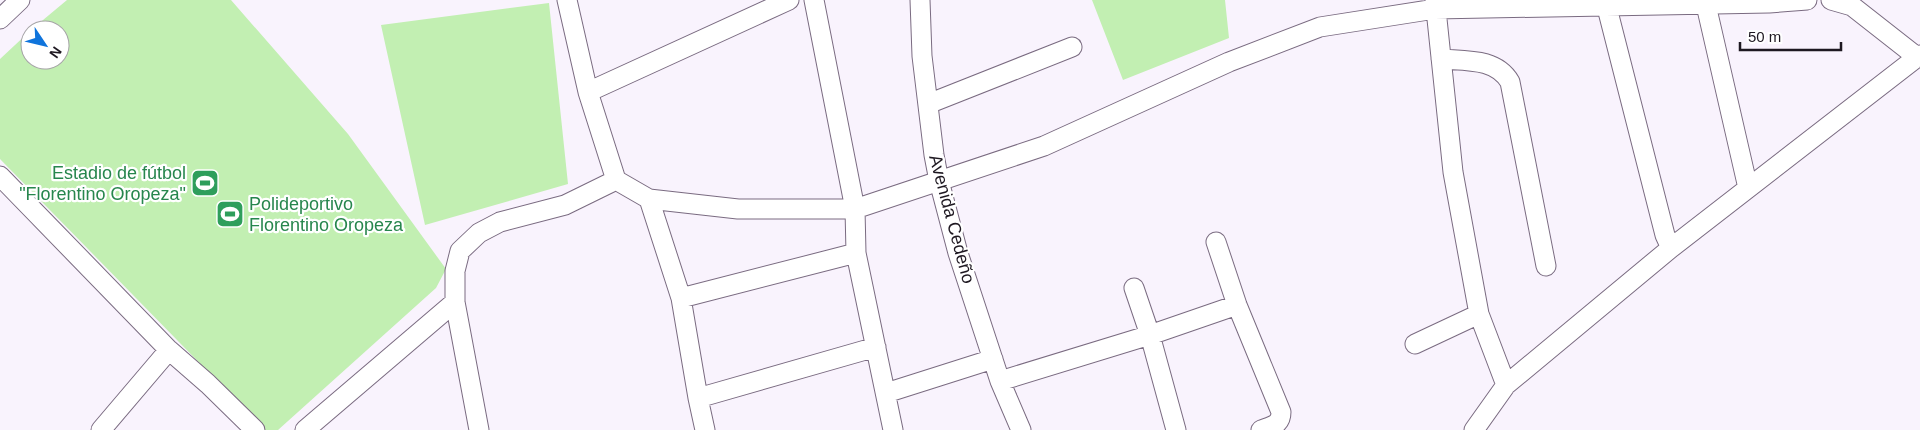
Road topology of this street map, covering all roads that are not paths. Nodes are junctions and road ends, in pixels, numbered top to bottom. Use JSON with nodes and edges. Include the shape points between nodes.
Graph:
{"nodes":[{"id":1,"x":20,"y":0,"type":"edge"},
{"id":2,"x":567,"y":0,"type":"edge"},
{"id":3,"x":789,"y":0,"type":"edge"},
{"id":4,"x":814,"y":0,"type":"edge"},
{"id":5,"x":920,"y":0,"type":"edge"},
{"id":6,"x":1807,"y":0,"type":"edge"},
{"id":7,"x":1831,"y":0,"type":"edge"},
{"id":8,"x":1606,"y":4,"type":"edge"},
{"id":9,"x":1435,"y":5,"type":"edge"},
{"id":10,"x":1706,"y":5,"type":"junction"},
{"id":11,"x":0,"y":19,"type":"edge"},
{"id":12,"x":1072,"y":47,"type":"dead end"},
{"id":13,"x":1918,"y":56,"type":"edge"},
{"id":14,"x":1441,"y":59,"type":"junction"},
{"id":15,"x":588,"y":92,"type":"junction"},
{"id":16,"x":928,"y":104,"type":"junction"},
{"id":17,"x":0,"y":176,"type":"edge"},
{"id":18,"x":616,"y":180,"type":"junction"},
{"id":19,"x":940,"y":181,"type":"junction"},
{"id":20,"x":1748,"y":188,"type":"junction"},
{"id":21,"x":650,"y":199,"type":"junction"},
{"id":22,"x":855,"y":209,"type":"junction"},
{"id":23,"x":1216,"y":242,"type":"dead end"},
{"id":24,"x":1671,"y":248,"type":"junction"},
{"id":25,"x":856,"y":253,"type":"junction"},
{"id":26,"x":1546,"y":266,"type":"dead end"},
{"id":27,"x":1134,"y":288,"type":"dead end"},
{"id":28,"x":681,"y":298,"type":"junction"},
{"id":29,"x":455,"y":302,"type":"junction"},
{"id":30,"x":1237,"y":305,"type":"junction"},
{"id":31,"x":1479,"y":314,"type":"junction"},
{"id":32,"x":1150,"y":335,"type":"junction"},
{"id":33,"x":1415,"y":344,"type":"dead end"},
{"id":34,"x":876,"y":346,"type":"junction"},
{"id":35,"x":169,"y":350,"type":"junction"},
{"id":36,"x":993,"y":359,"type":"junction"},
{"id":37,"x":1000,"y":381,"type":"junction"},
{"id":38,"x":1506,"y":384,"type":"junction"},
{"id":39,"x":886,"y":393,"type":"junction"},
{"id":40,"x":698,"y":398,"type":"junction"},
{"id":41,"x":101,"y":430,"type":"edge"},
{"id":42,"x":255,"y":430,"type":"edge"},
{"id":43,"x":305,"y":430,"type":"edge"},
{"id":44,"x":479,"y":430,"type":"edge"},
{"id":45,"x":705,"y":430,"type":"edge"},
{"id":46,"x":894,"y":430,"type":"edge"},
{"id":47,"x":1021,"y":430,"type":"edge"},
{"id":48,"x":1176,"y":430,"type":"edge"},
{"id":49,"x":1261,"y":430,"type":"edge"},
{"id":50,"x":1474,"y":430,"type":"edge"}],
"edges":[{"from":1,"to":11,"type":"street"},
{"from":2,"to":15,"type":"street"},
{"from":3,"to":15,"type":"street"},
{"from":4,"to":22,"type":"street"},
{"from":5,"to":16,"type":"street","name":"Avenida Cedeño"},
{"from":6,"to":10,"type":"street"},
{"from":7,"to":13,"type":"street","via":[[1852,6]]},
{"from":8,"to":9,"type":"street"},
{"from":8,"to":10,"type":"street"},
{"from":8,"to":24,"type":"street"},
{"from":9,"to":14,"type":"street"},
{"from":9,"to":19,"type":"street","via":[[1320,27],[1229,62],[1044,146]]},
{"from":10,"to":20,"type":"street"},
{"from":12,"to":16,"type":"street"},
{"from":13,"to":20,"type":"street"},
{"from":14,"to":26,"type":"street","via":[[1489,64],[1502,71],[1510,82]]},
{"from":14,"to":31,"type":"street","via":[[1453,172]]},
{"from":15,"to":18,"type":"street"},
{"from":16,"to":19,"type":"street","name":"Avenida Cedeño"},
{"from":17,"to":35,"type":"street"},
{"from":18,"to":21,"type":"street"},
{"from":18,"to":29,"type":"street","via":[[565,204],[500,222],[479,233],[460,251],[455,271]]},
{"from":19,"to":22,"type":"street"},
{"from":19,"to":36,"type":"street","name":"Avenida Cedeño","via":[[958,253]]},
{"from":20,"to":24,"type":"street"},
{"from":21,"to":22,"type":"street","via":[[738,209]]},
{"from":21,"to":28,"type":"street"},
{"from":22,"to":25,"type":"street"},
{"from":23,"to":30,"type":"street"},
{"from":24,"to":38,"type":"street"},
{"from":25,"to":28,"type":"street"},
{"from":25,"to":34,"type":"street"},
{"from":27,"to":32,"type":"street"},
{"from":28,"to":40,"type":"street"},
{"from":29,"to":43,"type":"street"},
{"from":29,"to":44,"type":"street"},
{"from":30,"to":32,"type":"street"},
{"from":30,"to":49,"type":"street","via":[[1281,412],[1278,424]]},
{"from":31,"to":33,"type":"street"},
{"from":31,"to":38,"type":"street"},
{"from":32,"to":37,"type":"street"},
{"from":32,"to":48,"type":"street"},
{"from":34,"to":39,"type":"street"},
{"from":34,"to":40,"type":"street"},
{"from":35,"to":41,"type":"street"},
{"from":35,"to":42,"type":"street"},
{"from":36,"to":37,"type":"street","name":"Avenida Cedeño"},
{"from":36,"to":39,"type":"street"},
{"from":37,"to":47,"type":"street","name":"Avenida Cedeño"},
{"from":38,"to":50,"type":"street"},
{"from":39,"to":46,"type":"street"},
{"from":40,"to":45,"type":"street"}]}
